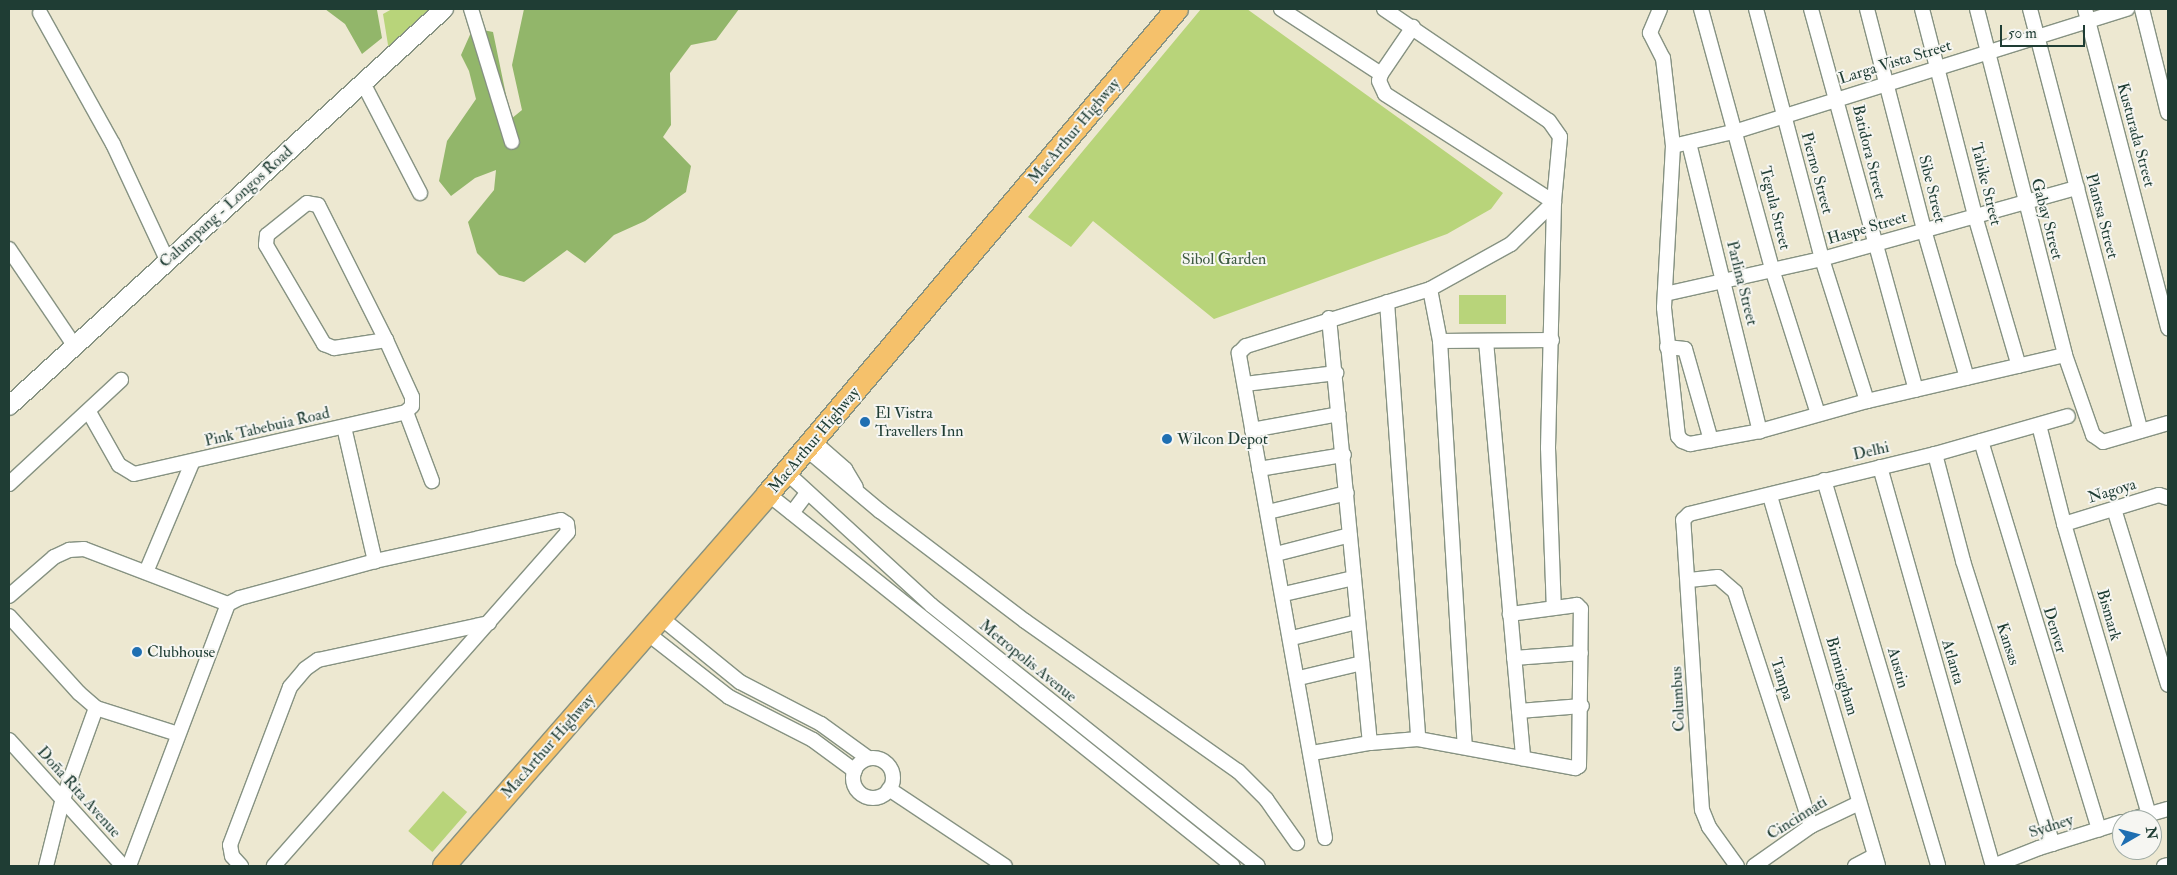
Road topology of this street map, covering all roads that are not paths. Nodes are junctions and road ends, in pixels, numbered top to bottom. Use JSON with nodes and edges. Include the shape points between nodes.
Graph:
{"nodes":[{"id":1,"x":444,"y":9,"type":"edge"},
{"id":2,"x":471,"y":9,"type":"edge"},
{"id":3,"x":1177,"y":9,"type":"edge"},
{"id":4,"x":1281,"y":9,"type":"edge"},
{"id":5,"x":1384,"y":9,"type":"edge"},
{"id":6,"x":1701,"y":9,"type":"edge"},
{"id":7,"x":1756,"y":9,"type":"edge"},
{"id":8,"x":1811,"y":9,"type":"edge"},
{"id":9,"x":1867,"y":9,"type":"edge"},
{"id":10,"x":1922,"y":9,"type":"edge"},
{"id":11,"x":1977,"y":9,"type":"edge"},
{"id":12,"x":2030,"y":9,"type":"edge"},
{"id":13,"x":2127,"y":9,"type":"edge"},
{"id":14,"x":2142,"y":9,"type":"edge"},
{"id":15,"x":1655,"y":10,"type":"edge"},
{"id":16,"x":40,"y":13,"type":"dead end"},
{"id":17,"x":2087,"y":15,"type":"edge"},
{"id":18,"x":1413,"y":28,"type":"junction"},
{"id":19,"x":2037,"y":36,"type":"junction"},
{"id":20,"x":1988,"y":52,"type":"junction"},
{"id":21,"x":1938,"y":67,"type":"junction"},
{"id":22,"x":1381,"y":74,"type":"junction"},
{"id":23,"x":363,"y":83,"type":"junction"},
{"id":24,"x":1887,"y":83,"type":"junction"},
{"id":25,"x":1837,"y":98,"type":"junction"},
{"id":26,"x":2168,"y":113,"type":"edge"},
{"id":27,"x":1784,"y":116,"type":"junction"},
{"id":28,"x":1737,"y":131,"type":"junction"},
{"id":29,"x":512,"y":142,"type":"dead end"},
{"id":30,"x":1689,"y":143,"type":"junction"},
{"id":31,"x":1673,"y":146,"type":"junction"},
{"id":32,"x":2077,"y":188,"type":"junction"},
{"id":33,"x":420,"y":193,"type":"dead end"},
{"id":34,"x":1554,"y":202,"type":"junction"},
{"id":35,"x":2025,"y":204,"type":"junction"},
{"id":36,"x":1975,"y":216,"type":"junction"},
{"id":37,"x":1924,"y":230,"type":"junction"},
{"id":38,"x":1874,"y":244,"type":"junction"},
{"id":39,"x":9,"y":249,"type":"edge"},
{"id":40,"x":1822,"y":259,"type":"junction"},
{"id":41,"x":167,"y":260,"type":"junction"},
{"id":42,"x":1772,"y":270,"type":"junction"},
{"id":43,"x":1724,"y":281,"type":"junction"},
{"id":44,"x":1430,"y":289,"type":"junction"},
{"id":45,"x":1665,"y":294,"type":"junction"},
{"id":46,"x":1387,"y":302,"type":"junction"},
{"id":47,"x":1329,"y":318,"type":"junction"},
{"id":48,"x":2168,"y":328,"type":"edge"},
{"id":49,"x":386,"y":340,"type":"junction"},
{"id":50,"x":1552,"y":340,"type":"junction"},
{"id":51,"x":1440,"y":341,"type":"junction"},
{"id":52,"x":1486,"y":342,"type":"junction"},
{"id":53,"x":74,"y":345,"type":"junction"},
{"id":54,"x":1667,"y":347,"type":"junction"},
{"id":55,"x":2065,"y":355,"type":"junction"},
{"id":56,"x":2018,"y":366,"type":"junction"},
{"id":57,"x":1336,"y":373,"type":"junction"},
{"id":58,"x":1967,"y":378,"type":"junction"},
{"id":59,"x":121,"y":380,"type":"dead end"},
{"id":60,"x":1245,"y":384,"type":"junction"},
{"id":61,"x":1916,"y":390,"type":"junction"},
{"id":62,"x":1866,"y":401,"type":"junction"},
{"id":63,"x":9,"y":406,"type":"edge"},
{"id":64,"x":90,"y":412,"type":"junction"},
{"id":65,"x":406,"y":412,"type":"junction"},
{"id":66,"x":1339,"y":414,"type":"junction"},
{"id":67,"x":1818,"y":414,"type":"junction"},
{"id":68,"x":2068,"y":416,"type":"dead end"},
{"id":69,"x":2168,"y":423,"type":"edge"},
{"id":70,"x":2039,"y":424,"type":"junction"},
{"id":71,"x":344,"y":427,"type":"junction"},
{"id":72,"x":1252,"y":430,"type":"junction"},
{"id":73,"x":1760,"y":431,"type":"junction"},
{"id":74,"x":2141,"y":431,"type":"junction"},
{"id":75,"x":1711,"y":440,"type":"junction"},
{"id":76,"x":1981,"y":441,"type":"junction"},
{"id":77,"x":809,"y":445,"type":"junction"},
{"id":78,"x":1934,"y":454,"type":"junction"},
{"id":79,"x":1344,"y":456,"type":"junction"},
{"id":80,"x":192,"y":463,"type":"junction"},
{"id":81,"x":1880,"y":467,"type":"junction"},
{"id":82,"x":1259,"y":469,"type":"junction"},
{"id":83,"x":786,"y":472,"type":"junction"},
{"id":84,"x":1824,"y":480,"type":"junction"},
{"id":85,"x":432,"y":481,"type":"dead end"},
{"id":86,"x":9,"y":484,"type":"edge"},
{"id":87,"x":808,"y":492,"type":"junction"},
{"id":88,"x":1347,"y":493,"type":"junction"},
{"id":89,"x":768,"y":494,"type":"junction"},
{"id":90,"x":1770,"y":496,"type":"junction"},
{"id":91,"x":2168,"y":498,"type":"edge"},
{"id":92,"x":2114,"y":509,"type":"junction"},
{"id":93,"x":1268,"y":512,"type":"junction"},
{"id":94,"x":792,"y":513,"type":"junction"},
{"id":95,"x":1683,"y":520,"type":"joint"},
{"id":96,"x":2064,"y":524,"type":"junction"},
{"id":97,"x":1350,"y":535,"type":"junction"},
{"id":98,"x":1276,"y":554,"type":"junction"},
{"id":99,"x":375,"y":561,"type":"junction"},
{"id":100,"x":146,"y":572,"type":"junction"},
{"id":101,"x":1354,"y":578,"type":"junction"},
{"id":102,"x":1689,"y":580,"type":"junction"},
{"id":103,"x":1284,"y":594,"type":"junction"},
{"id":104,"x":9,"y":596,"type":"edge"},
{"id":105,"x":228,"y":604,"type":"junction"},
{"id":106,"x":1554,"y":608,"type":"junction"},
{"id":107,"x":1510,"y":614,"type":"junction"},
{"id":108,"x":9,"y":616,"type":"edge"},
{"id":109,"x":1357,"y":622,"type":"junction"},
{"id":110,"x":489,"y":623,"type":"junction"},
{"id":111,"x":654,"y":625,"type":"junction"},
{"id":112,"x":1292,"y":638,"type":"junction"},
{"id":113,"x":1582,"y":653,"type":"junction"},
{"id":114,"x":1514,"y":658,"type":"junction"},
{"id":115,"x":1362,"y":663,"type":"junction"},
{"id":116,"x":1299,"y":678,"type":"junction"},
{"id":117,"x":740,"y":682,"type":"junction"},
{"id":118,"x":2168,"y":685,"type":"edge"},
{"id":119,"x":729,"y":697,"type":"junction"},
{"id":120,"x":1582,"y":706,"type":"junction"},
{"id":121,"x":96,"y":708,"type":"junction"},
{"id":122,"x":1519,"y":711,"type":"junction"},
{"id":123,"x":178,"y":734,"type":"junction"},
{"id":124,"x":1418,"y":739,"type":"junction"},
{"id":125,"x":9,"y":741,"type":"edge"},
{"id":126,"x":1370,"y":742,"type":"junction"},
{"id":127,"x":1465,"y":745,"type":"junction"},
{"id":128,"x":1312,"y":754,"type":"junction"},
{"id":129,"x":868,"y":758,"type":"junction"},
{"id":130,"x":1523,"y":758,"type":"junction"},
{"id":131,"x":855,"y":771,"type":"junction"},
{"id":132,"x":890,"y":789,"type":"junction"},
{"id":133,"x":62,"y":802,"type":"junction"},
{"id":134,"x":1859,"y":803,"type":"junction"},
{"id":135,"x":2148,"y":810,"type":"edge"},
{"id":136,"x":2112,"y":825,"type":"edge"},
{"id":137,"x":1811,"y":826,"type":"junction"},
{"id":138,"x":2099,"y":829,"type":"junction"},
{"id":139,"x":1326,"y":838,"type":"dead end"},
{"id":140,"x":1297,"y":843,"type":"dead end"},
{"id":141,"x":2053,"y":844,"type":"junction"},
{"id":142,"x":1876,"y":861,"type":"edge"},
{"id":143,"x":2168,"y":865,"type":"edge"},
{"id":144,"x":46,"y":866,"type":"edge"},
{"id":145,"x":123,"y":866,"type":"edge"},
{"id":146,"x":129,"y":866,"type":"edge"},
{"id":147,"x":241,"y":866,"type":"edge"},
{"id":148,"x":274,"y":866,"type":"edge"},
{"id":149,"x":444,"y":866,"type":"edge"},
{"id":150,"x":1005,"y":866,"type":"edge"},
{"id":151,"x":1233,"y":866,"type":"edge"},
{"id":152,"x":1258,"y":866,"type":"edge"},
{"id":153,"x":1737,"y":866,"type":"edge"},
{"id":154,"x":1754,"y":866,"type":"edge"},
{"id":155,"x":1854,"y":866,"type":"edge"},
{"id":156,"x":1938,"y":866,"type":"edge"},
{"id":157,"x":1993,"y":866,"type":"edge"},
{"id":158,"x":2164,"y":866,"type":"edge"}],
"edges":[{"from":1,"to":23,"type":"street","name":"Calumpang - Longos Road"},
{"from":2,"to":29,"type":"street"},
{"from":3,"to":77,"type":"highway","name":"MacArthur Highway"},
{"from":4,"to":22,"type":"street"},
{"from":5,"to":18,"type":"street"},
{"from":6,"to":28,"type":"street","name":"Tegula Street"},
{"from":7,"to":27,"type":"street","name":"Pierno Street"},
{"from":8,"to":25,"type":"street","name":"Batidora Street"},
{"from":9,"to":24,"type":"street","name":"Sibe Street"},
{"from":10,"to":21,"type":"street","name":"Tabike Street"},
{"from":11,"to":20,"type":"street","name":"Gabay Street"},
{"from":12,"to":19,"type":"street","name":"Plantsa Street"},
{"from":13,"to":17,"type":"street","name":"Larga Vista Street"},
{"from":14,"to":26,"type":"street"},
{"from":15,"to":31,"type":"street","via":[[1650,33],[1662,58]]},
{"from":16,"to":41,"type":"street","via":[[113,144]]},
{"from":17,"to":19,"type":"street","name":"Larga Vista Street"},
{"from":17,"to":48,"type":"street","name":"Kusturada Street"},
{"from":18,"to":22,"type":"street"},
{"from":18,"to":34,"type":"street","via":[[1556,128],[1560,137]]},
{"from":19,"to":20,"type":"street","name":"Larga Vista Street"},
{"from":19,"to":32,"type":"street","name":"Plantsa Street"},
{"from":20,"to":21,"type":"street","name":"Larga Vista Street"},
{"from":20,"to":35,"type":"street","name":"Gabay Street"},
{"from":21,"to":24,"type":"street","name":"Larga Vista Street"},
{"from":21,"to":36,"type":"street","name":"Tabike Street"},
{"from":22,"to":34,"type":"street","via":[[1379,81],[1385,94]]},
{"from":23,"to":33,"type":"street"},
{"from":23,"to":41,"type":"street","name":"Calumpang - Longos Road"},
{"from":24,"to":25,"type":"street","name":"Larga Vista Street"},
{"from":24,"to":37,"type":"street","name":"Sibe Street"},
{"from":25,"to":27,"type":"street","name":"Larga Vista Street"},
{"from":25,"to":38,"type":"street","name":"Batidora Street"},
{"from":27,"to":28,"type":"street","name":"Larga Vista Street"},
{"from":27,"to":40,"type":"street","name":"Pierno Street"},
{"from":28,"to":30,"type":"street","name":"Larga Vista Street"},
{"from":28,"to":42,"type":"street","name":"Tegula Street"},
{"from":30,"to":31,"type":"street","name":"Larga Vista Street"},
{"from":30,"to":43,"type":"street","name":"Parlina Street"},
{"from":31,"to":45,"type":"street"},
{"from":32,"to":35,"type":"street","name":"Haspe Street"},
{"from":32,"to":74,"type":"street","name":"Plantsa Street"},
{"from":34,"to":44,"type":"street","via":[[1511,244]]},
{"from":34,"to":50,"type":"street"},
{"from":35,"to":36,"type":"street","name":"Haspe Street"},
{"from":35,"to":55,"type":"street","name":"Gabay Street"},
{"from":36,"to":37,"type":"street","name":"Haspe Street"},
{"from":36,"to":56,"type":"street","name":"Tabike Street"},
{"from":37,"to":38,"type":"street","name":"Haspe Street"},
{"from":37,"to":58,"type":"street","name":"Sibe Street"},
{"from":38,"to":40,"type":"street","name":"Haspe Street"},
{"from":38,"to":61,"type":"street","name":"Batidora Street"},
{"from":39,"to":53,"type":"street"},
{"from":40,"to":42,"type":"street","name":"Haspe Street"},
{"from":40,"to":62,"type":"street","name":"Pierno Street"},
{"from":41,"to":53,"type":"street","name":"Calumpang - Longos Road"},
{"from":42,"to":43,"type":"street","name":"Haspe Street"},
{"from":42,"to":67,"type":"street","name":"Tegula Street"},
{"from":43,"to":45,"type":"street","name":"Haspe Street"},
{"from":43,"to":73,"type":"street","name":"Parlina Street"},
{"from":44,"to":46,"type":"street"},
{"from":44,"to":51,"type":"street"},
{"from":45,"to":54,"type":"street"},
{"from":46,"to":47,"type":"street"},
{"from":46,"to":124,"type":"street"},
{"from":47,"to":57,"type":"street"},
{"from":47,"to":60,"type":"street","via":[[1242,348],[1239,353]]},
{"from":49,"to":49,"type":"street","via":[[334,348],[324,344],[266,245],[267,235],[306,203],[318,205]]},
{"from":49,"to":65,"type":"street","via":[[412,397],[412,406]]},
{"from":50,"to":52,"type":"street"},
{"from":50,"to":106,"type":"street","via":[[1548,448]]},
{"from":51,"to":52,"type":"street"},
{"from":51,"to":127,"type":"street"},
{"from":52,"to":107,"type":"street"},
{"from":53,"to":63,"type":"street","name":"Calumpang - Longos Road"},
{"from":54,"to":75,"type":"street","via":[[1685,349]]},
{"from":54,"to":75,"type":"street","via":[[1678,436],[1690,444]]},
{"from":55,"to":56,"type":"street"},
{"from":55,"to":74,"type":"street","name":"Gabay Street","via":[[2092,435],[2103,442]]},
{"from":56,"to":58,"type":"street"},
{"from":57,"to":60,"type":"street"},
{"from":57,"to":66,"type":"street"},
{"from":58,"to":61,"type":"street"},
{"from":59,"to":64,"type":"street"},
{"from":60,"to":72,"type":"street"},
{"from":61,"to":62,"type":"street"},
{"from":62,"to":67,"type":"street"},
{"from":64,"to":80,"type":"street","name":"Pink Tabebuia Road","via":[[119,465],[126,471],[134,474]]},
{"from":64,"to":86,"type":"street"},
{"from":65,"to":71,"type":"street","name":"Pink Tabebuia Road"},
{"from":65,"to":85,"type":"street"},
{"from":66,"to":72,"type":"street"},
{"from":66,"to":79,"type":"street"},
{"from":67,"to":73,"type":"street"},
{"from":68,"to":70,"type":"street","name":"Delhi"},
{"from":69,"to":74,"type":"street"},
{"from":70,"to":76,"type":"street","name":"Delhi"},
{"from":70,"to":96,"type":"street","name":"Bismark"},
{"from":71,"to":80,"type":"street","name":"Pink Tabebuia Road"},
{"from":71,"to":99,"type":"street"},
{"from":72,"to":82,"type":"street"},
{"from":73,"to":75,"type":"street"},
{"from":76,"to":78,"type":"street","name":"Delhi"},
{"from":76,"to":138,"type":"street","name":"Denver"},
{"from":77,"to":83,"type":"highway","name":"MacArthur Highway"},
{"from":77,"to":140,"type":"street","via":[[860,494],[1025,621],[1238,771],[1266,800]]},
{"from":78,"to":81,"type":"street","name":"Delhi"},
{"from":78,"to":141,"type":"street","name":"Kansas","via":[[1963,561]]},
{"from":79,"to":82,"type":"street"},
{"from":79,"to":88,"type":"street"},
{"from":80,"to":100,"type":"street"},
{"from":81,"to":84,"type":"street","name":"Delhi"},
{"from":81,"to":157,"type":"street","name":"Atlanta"},
{"from":82,"to":93,"type":"street"},
{"from":83,"to":87,"type":"street","name":"Metropolis Avenue"},
{"from":83,"to":89,"type":"highway","name":"MacArthur Highway"},
{"from":84,"to":90,"type":"street","name":"Delhi"},
{"from":84,"to":156,"type":"street","name":"Austin"},
{"from":87,"to":94,"type":"street"},
{"from":87,"to":152,"type":"street","name":"Metropolis Avenue","via":[[931,605]]},
{"from":88,"to":93,"type":"street"},
{"from":88,"to":97,"type":"street"},
{"from":89,"to":94,"type":"street","name":"Metropolis Avenue"},
{"from":89,"to":111,"type":"highway","name":"MacArthur Highway"},
{"from":90,"to":95,"type":"street","name":"Delhi","via":[[1688,514]]},
{"from":90,"to":134,"type":"street","name":"Birmingham"},
{"from":91,"to":92,"type":"street","name":"Nagoya","via":[[2159,495]]},
{"from":92,"to":96,"type":"street","name":"Nagoya"},
{"from":92,"to":118,"type":"street"},
{"from":93,"to":98,"type":"street"},
{"from":94,"to":151,"type":"street","name":"Metropolis Avenue"},
{"from":95,"to":102,"type":"street","name":"Columbus"},
{"from":96,"to":135,"type":"street","name":"Bismark"},
{"from":97,"to":98,"type":"street"},
{"from":97,"to":101,"type":"street"},
{"from":98,"to":103,"type":"street"},
{"from":99,"to":105,"type":"street"},
{"from":99,"to":110,"type":"street","via":[[561,520],[567,524],[568,532]]},
{"from":100,"to":104,"type":"street","via":[[99,553],[69,550],[54,557]]},
{"from":100,"to":105,"type":"street"},
{"from":101,"to":103,"type":"street"},
{"from":101,"to":109,"type":"street"},
{"from":102,"to":137,"type":"street","name":"Tampa","via":[[1718,577],[1735,592]]},
{"from":102,"to":153,"type":"street","name":"Columbus","via":[[1702,810],[1709,827]]},
{"from":103,"to":112,"type":"street"},
{"from":105,"to":123,"type":"street"},
{"from":106,"to":107,"type":"street"},
{"from":106,"to":113,"type":"street","via":[[1578,605],[1581,609]]},
{"from":107,"to":114,"type":"street"},
{"from":108,"to":121,"type":"street","via":[[78,693]]},
{"from":109,"to":112,"type":"street"},
{"from":109,"to":115,"type":"street"},
{"from":110,"to":147,"type":"street","via":[[318,660],[305,669],[290,687],[230,845],[232,856]]},
{"from":110,"to":148,"type":"street"},
{"from":111,"to":117,"type":"street"},
{"from":111,"to":119,"type":"street"},
{"from":111,"to":149,"type":"highway","name":"MacArthur Highway"},
{"from":112,"to":116,"type":"street"},
{"from":113,"to":114,"type":"street"},
{"from":113,"to":120,"type":"street"},
{"from":114,"to":122,"type":"street"},
{"from":115,"to":116,"type":"street"},
{"from":115,"to":126,"type":"street"},
{"from":116,"to":128,"type":"street"},
{"from":117,"to":119,"type":"street"},
{"from":117,"to":129,"type":"street","via":[[821,724]]},
{"from":119,"to":131,"type":"street","via":[[813,740]]},
{"from":120,"to":122,"type":"street"},
{"from":120,"to":130,"type":"street","via":[[1579,766],[1575,768]]},
{"from":121,"to":123,"type":"street"},
{"from":121,"to":133,"type":"street"},
{"from":122,"to":130,"type":"street"},
{"from":123,"to":146,"type":"street"},
{"from":124,"to":126,"type":"street"},
{"from":124,"to":127,"type":"street"},
{"from":125,"to":133,"type":"street","name":"Doña Rita Avenue"},
{"from":126,"to":128,"type":"street"},
{"from":127,"to":130,"type":"street"},
{"from":128,"to":139,"type":"street"},
{"from":129,"to":131,"type":"street"},
{"from":129,"to":132,"type":"street","via":[[888,764],[893,775]]},
{"from":131,"to":132,"type":"street","via":[[855,786],[865,796],[877,797]]},
{"from":132,"to":150,"type":"street"},
{"from":133,"to":144,"type":"street"},
{"from":133,"to":145,"type":"street","name":"Doña Rita Avenue"},
{"from":134,"to":137,"type":"street","name":"Cincinnati"},
{"from":134,"to":142,"type":"street","name":"Birmingham"},
{"from":136,"to":138,"type":"street","name":"Sydney"},
{"from":137,"to":154,"type":"street","name":"Cincinnati"},
{"from":138,"to":141,"type":"street","name":"Sydney"},
{"from":141,"to":157,"type":"street","name":"Sydney"},
{"from":142,"to":155,"type":"street"},
{"from":143,"to":158,"type":"street"}]}
